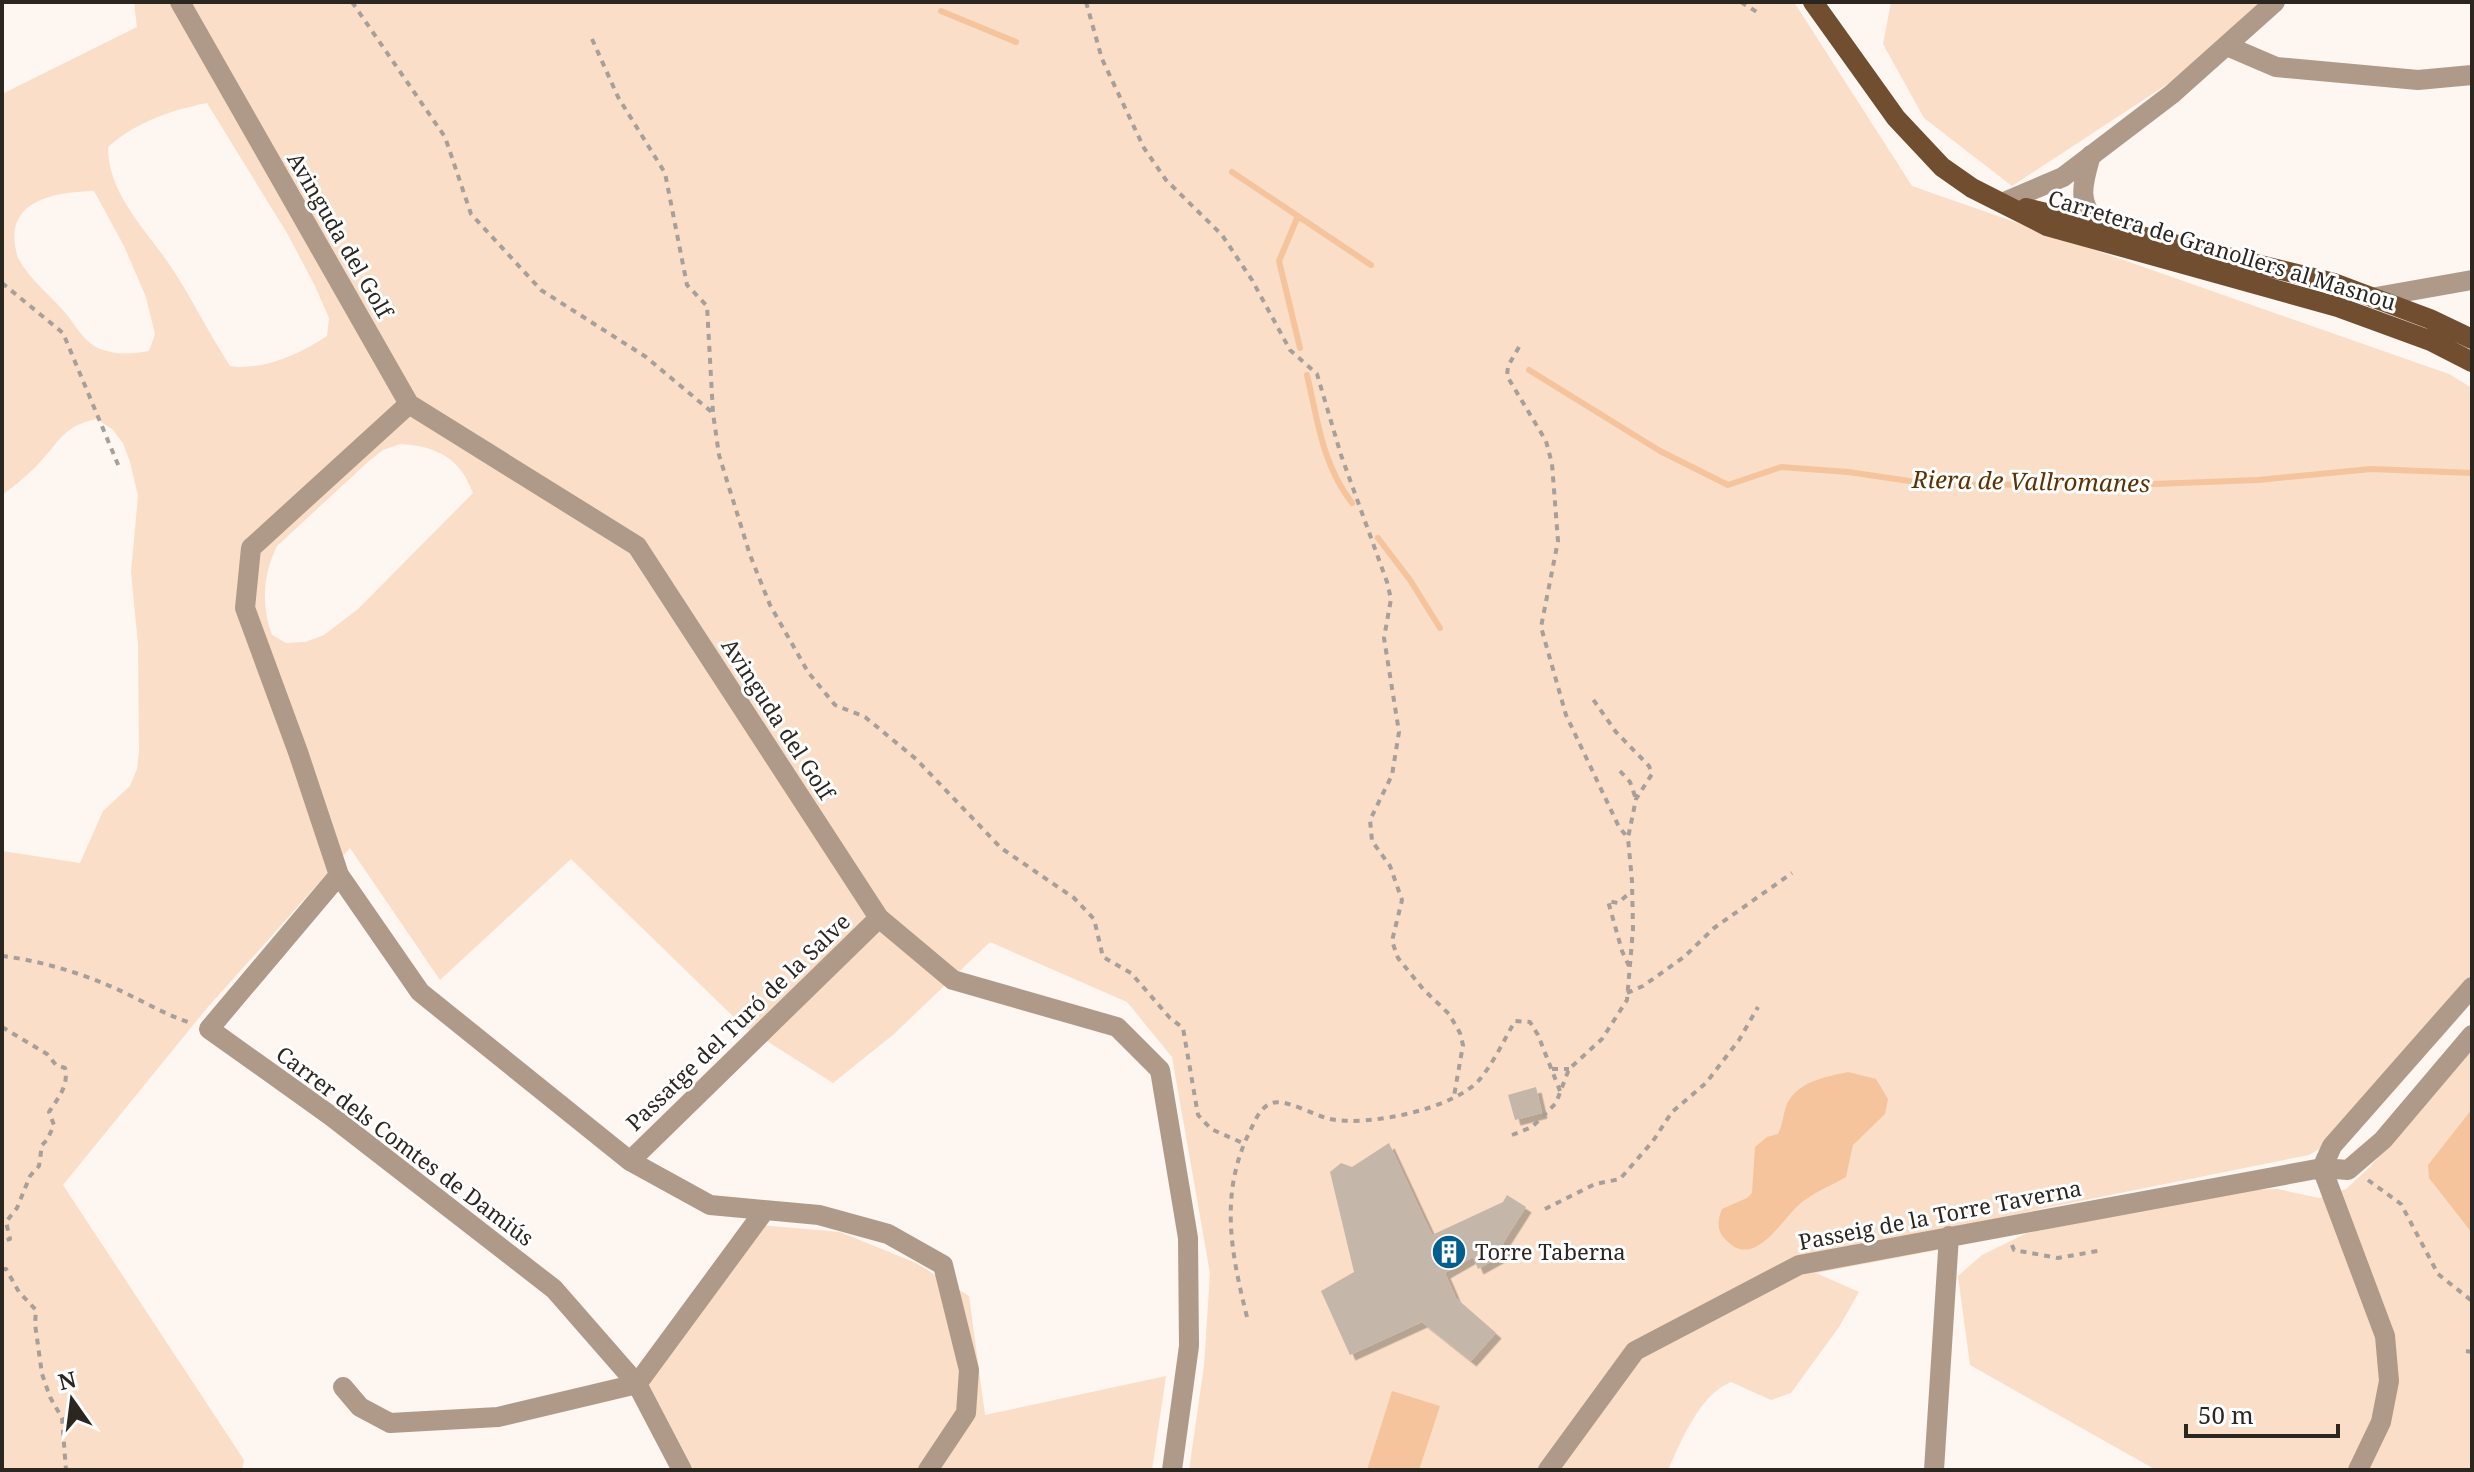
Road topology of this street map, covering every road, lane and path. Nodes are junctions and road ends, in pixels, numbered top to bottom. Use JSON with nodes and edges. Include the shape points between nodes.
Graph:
{"nodes":[{"id":1,"x":180,"y":2,"type":"edge"},
{"id":2,"x":352,"y":2,"type":"edge"},
{"id":3,"x":1086,"y":2,"type":"edge"},
{"id":4,"x":1741,"y":2,"type":"edge"},
{"id":5,"x":1813,"y":2,"type":"edge"},
{"id":6,"x":2275,"y":2,"type":"edge"},
{"id":7,"x":1760,"y":14,"type":"dead end"},
{"id":8,"x":592,"y":39,"type":"dead end"},
{"id":9,"x":2227,"y":46,"type":"junction"},
{"id":10,"x":2472,"y":75,"type":"edge"},
{"id":11,"x":2091,"y":155,"type":"junction"},
{"id":12,"x":2002,"y":203,"type":"junction"},
{"id":13,"x":2098,"y":224,"type":"junction"},
{"id":14,"x":2472,"y":280,"type":"edge"},
{"id":15,"x":2,"y":283,"type":"edge"},
{"id":16,"x":2334,"y":283,"type":"junction"},
{"id":17,"x":2376,"y":297,"type":"junction"},
{"id":18,"x":2384,"y":323,"type":"junction"},
{"id":19,"x":2472,"y":339,"type":"edge"},
{"id":20,"x":1519,"y":347,"type":"dead end"},
{"id":21,"x":2472,"y":362,"type":"edge"},
{"id":22,"x":409,"y":404,"type":"junction"},
{"id":23,"x":713,"y":413,"type":"junction"},
{"id":24,"x":119,"y":467,"type":"dead end"},
{"id":25,"x":1590,"y":695,"type":"dead end"},
{"id":26,"x":1620,"y":771,"type":"dead end"},
{"id":27,"x":1636,"y":799,"type":"junction"},
{"id":28,"x":1628,"y":838,"type":"junction"},
{"id":29,"x":1792,"y":873,"type":"dead end"},
{"id":30,"x":339,"y":875,"type":"junction"},
{"id":31,"x":1633,"y":890,"type":"junction"},
{"id":32,"x":879,"y":918,"type":"junction"},
{"id":33,"x":2,"y":956,"type":"edge"},
{"id":34,"x":1630,"y":968,"type":"junction"},
{"id":35,"x":2472,"y":987,"type":"edge"},
{"id":36,"x":1627,"y":993,"type":"junction"},
{"id":37,"x":1758,"y":1007,"type":"dead end"},
{"id":38,"x":2,"y":1027,"type":"edge"},
{"id":39,"x":209,"y":1029,"type":"junction"},
{"id":40,"x":2472,"y":1035,"type":"edge"},
{"id":41,"x":1552,"y":1069,"type":"junction"},
{"id":42,"x":1569,"y":1069,"type":"junction"},
{"id":43,"x":1560,"y":1091,"type":"junction"},
{"id":44,"x":1454,"y":1096,"type":"junction"},
{"id":45,"x":1512,"y":1135,"type":"dead end"},
{"id":46,"x":1245,"y":1144,"type":"junction"},
{"id":47,"x":630,"y":1161,"type":"junction"},
{"id":48,"x":2322,"y":1168,"type":"junction"},
{"id":49,"x":2348,"y":1170,"type":"junction"},
{"id":50,"x":1545,"y":1209,"type":"dead end"},
{"id":51,"x":765,"y":1210,"type":"junction"},
{"id":52,"x":2005,"y":1225,"type":"junction"},
{"id":53,"x":1949,"y":1236,"type":"junction"},
{"id":54,"x":2,"y":1241,"type":"edge"},
{"id":55,"x":2103,"y":1250,"type":"dead end"},
{"id":56,"x":2,"y":1269,"type":"edge"},
{"id":57,"x":2472,"y":1301,"type":"edge"},
{"id":58,"x":1247,"y":1317,"type":"dead end"},
{"id":59,"x":637,"y":1384,"type":"junction"},
{"id":60,"x":343,"y":1387,"type":"dead end"},
{"id":61,"x":66,"y":1470,"type":"edge"},
{"id":62,"x":682,"y":1470,"type":"edge"},
{"id":63,"x":928,"y":1470,"type":"edge"},
{"id":64,"x":1172,"y":1470,"type":"edge"},
{"id":65,"x":1548,"y":1470,"type":"edge"},
{"id":66,"x":1934,"y":1470,"type":"edge"},
{"id":67,"x":2358,"y":1470,"type":"edge"}],
"edges":[{"from":1,"to":22,"type":"street","name":"Avinguda del Golf"},
{"from":2,"to":23,"type":"path","via":[[445,137],[471,214],[541,290],[646,357]]},
{"from":3,"to":44,"type":"path","via":[[1102,59],[1144,148],[1166,180],[1222,235],[1290,350],[1317,374],[1387,582],[1391,599],[1384,638],[1399,732],[1392,775],[1370,820],[1372,841],[1390,866],[1402,900],[1392,941],[1398,958],[1460,1033],[1463,1045]]},
{"from":4,"to":7,"type":"path"},
{"from":5,"to":12,"type":"main road","name":"Carretera de Granollers al Masnou","via":[[1913,137],[1942,167]]},
{"from":6,"to":9,"type":"street"},
{"from":8,"to":23,"type":"path","via":[[618,97],[665,173],[687,285],[707,306]]},
{"from":9,"to":10,"type":"street","via":[[2276,67],[2418,80]]},
{"from":9,"to":11,"type":"street"},
{"from":11,"to":12,"type":"street","via":[[2063,177]]},
{"from":11,"to":13,"type":"street","via":[[2084,206]]},
{"from":12,"to":13,"type":"main road","name":"Carretera de Granollers al Masnou"},
{"from":12,"to":18,"type":"main road","name":"Carretera de Granollers al Masnou","via":[[2047,226]]},
{"from":13,"to":16,"type":"main road","name":"Carretera de Granollers al Masnou"},
{"from":14,"to":17,"type":"street"},
{"from":15,"to":24,"type":"path","via":[[63,333]]},
{"from":16,"to":17,"type":"main road","name":"Carretera de Granollers al Masnou"},
{"from":16,"to":18,"type":"main road","via":[[2343,297]]},
{"from":17,"to":19,"type":"main road","name":"Carretera de Granollers al Masnou"},
{"from":18,"to":21,"type":"main road","name":"Carretera de Granollers al Masnou"},
{"from":20,"to":28,"type":"path","via":[[1507,376],[1546,441],[1552,464],[1558,541],[1541,627],[1566,715]]},
{"from":22,"to":30,"type":"street","via":[[251,548],[245,608]]},
{"from":22,"to":32,"type":"street","name":"Avinguda del Golf","via":[[637,546]]},
{"from":23,"to":46,"type":"path","via":[[719,455],[750,555],[770,605],[808,672],[835,705],[865,717],[916,759],[1001,848],[1074,898],[1094,919],[1103,957],[1131,973],[1183,1028],[1198,1115],[1211,1129]]},
{"from":25,"to":27,"type":"path","via":[[1649,766],[1652,774]]},
{"from":26,"to":27,"type":"path"},
{"from":27,"to":28,"type":"path"},
{"from":28,"to":31,"type":"path"},
{"from":29,"to":36,"type":"path","via":[[1714,928],[1684,957]]},
{"from":30,"to":39,"type":"street"},
{"from":30,"to":47,"type":"street","via":[[420,992]]},
{"from":31,"to":34,"type":"path"},
{"from":31,"to":34,"type":"path","via":[[1618,903],[1608,901]]},
{"from":32,"to":47,"type":"street","name":"Passatge del Turó de la Salve"},
{"from":32,"to":64,"type":"street","name":"Avinguda del Golf","via":[[953,980],[1117,1027],[1160,1070],[1188,1238],[1189,1346]]},
{"from":33,"to":39,"type":"path","via":[[106,984],[162,1014]]},
{"from":34,"to":36,"type":"path"},
{"from":35,"to":48,"type":"street","via":[[2332,1146]]},
{"from":36,"to":42,"type":"path","via":[[1602,1039]]},
{"from":37,"to":50,"type":"path","via":[[1706,1083],[1672,1112],[1620,1179],[1595,1184]]},
{"from":38,"to":54,"type":"path","via":[[65,1068],[67,1079],[49,1112],[54,1125],[42,1145],[39,1166],[6,1222],[10,1239]]},
{"from":39,"to":59,"type":"street","name":"Carrer dels Comtes de Damiús","via":[[554,1289]]},
{"from":40,"to":49,"type":"street","via":[[2383,1140]]},
{"from":41,"to":42,"type":"path"},
{"from":41,"to":43,"type":"path"},
{"from":41,"to":44,"type":"path","via":[[1530,1022],[1515,1021],[1478,1082]]},
{"from":42,"to":43,"type":"path"},
{"from":43,"to":45,"type":"path","via":[[1556,1103],[1532,1127]]},
{"from":44,"to":46,"type":"path","via":[[1397,1117],[1354,1122],[1273,1102],[1260,1112]]},
{"from":46,"to":58,"type":"path","via":[[1229,1218]]},
{"from":47,"to":51,"type":"street","via":[[710,1205]]},
{"from":48,"to":49,"type":"street","name":"Passeig de la Torre Taverna"},
{"from":48,"to":52,"type":"street","name":"Passeig de la Torre Taverna"},
{"from":48,"to":67,"type":"street","via":[[2385,1336],[2389,1381],[2384,1408]]},
{"from":49,"to":57,"type":"path","via":[[2401,1204],[2438,1274]]},
{"from":51,"to":59,"type":"street"},
{"from":51,"to":63,"type":"street","via":[[819,1215],[888,1234],[943,1265],[969,1370],[966,1413]]},
{"from":52,"to":53,"type":"street","name":"Passeig de la Torre Taverna"},
{"from":52,"to":55,"type":"path","via":[[2014,1250],[2058,1258]]},
{"from":53,"to":65,"type":"street","name":"Passeig de la Torre Taverna","via":[[1799,1265],[1635,1351]]},
{"from":53,"to":66,"type":"street"},
{"from":56,"to":61,"type":"path","via":[[36,1310],[42,1374],[62,1418]]},
{"from":59,"to":60,"type":"street","via":[[498,1417],[390,1423],[360,1407]]},
{"from":59,"to":62,"type":"street","name":"Carrer dels Comtes de Damiús"}]}
